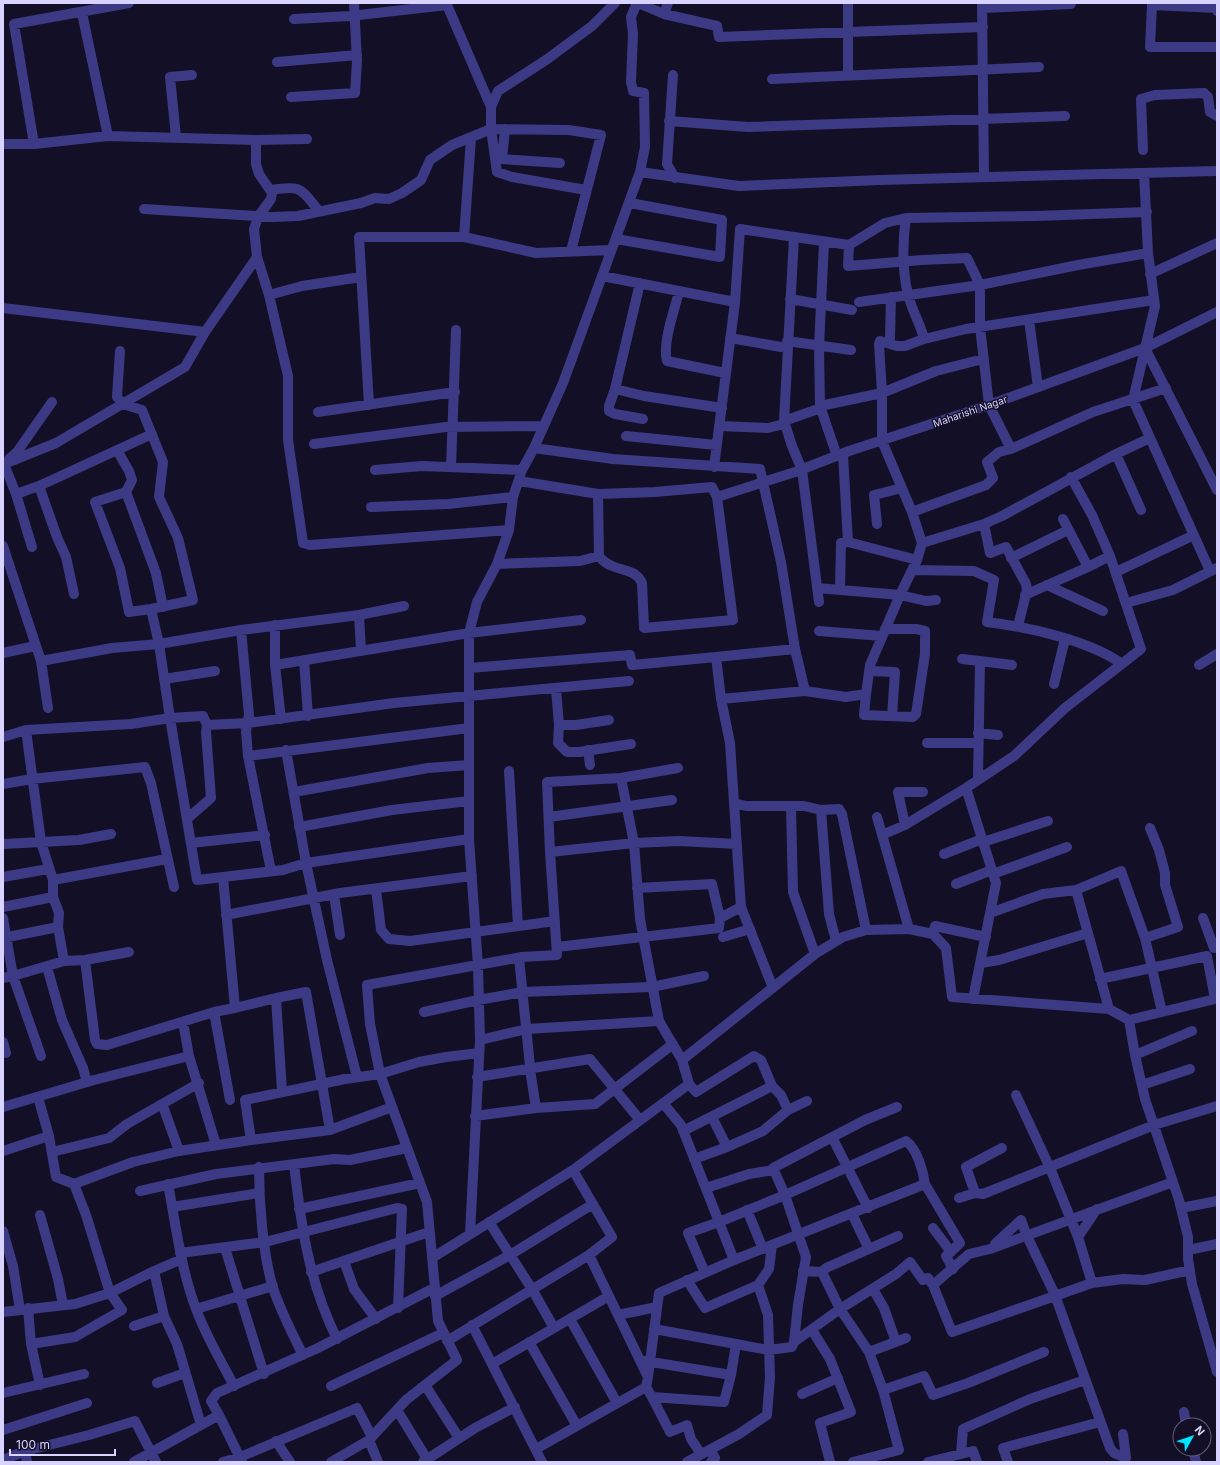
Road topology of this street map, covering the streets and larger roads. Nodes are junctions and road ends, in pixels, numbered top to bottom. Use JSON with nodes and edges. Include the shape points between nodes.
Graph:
{"nodes":[{"id":1,"x":129,"y":3,"type":"edge"},
{"id":2,"x":354,"y":3,"type":"edge"},
{"id":3,"x":615,"y":3,"type":"edge"},
{"id":4,"x":638,"y":3,"type":"edge"},
{"id":5,"x":668,"y":3,"type":"edge"},
{"id":6,"x":848,"y":3,"type":"edge"},
{"id":7,"x":1071,"y":4,"type":"edge"},
{"id":8,"x":982,"y":6,"type":"edge"},
{"id":9,"x":1217,"y":11,"type":"edge"},
{"id":10,"x":82,"y":13,"type":"junction"},
{"id":11,"x":355,"y":14,"type":"junction"},
{"id":12,"x":664,"y":14,"type":"junction"},
{"id":13,"x":294,"y":19,"type":"dead end"},
{"id":14,"x":983,"y":27,"type":"junction"},
{"id":15,"x":847,"y":33,"type":"junction"},
{"id":16,"x":1217,"y":47,"type":"edge"},
{"id":17,"x":357,"y":55,"type":"junction"},
{"id":18,"x":277,"y":62,"type":"dead end"},
{"id":19,"x":1039,"y":67,"type":"dead end"},
{"id":20,"x":983,"y":69,"type":"junction"},
{"id":21,"x":848,"y":74,"type":"junction"},
{"id":22,"x":192,"y":75,"type":"dead end"},
{"id":23,"x":673,"y":75,"type":"dead end"},
{"id":24,"x":772,"y":79,"type":"dead end"},
{"id":25,"x":291,"y":97,"type":"dead end"},
{"id":26,"x":491,"y":108,"type":"junction"},
{"id":27,"x":1065,"y":116,"type":"dead end"},
{"id":28,"x":1217,"y":116,"type":"edge"},
{"id":29,"x":984,"y":118,"type":"junction"},
{"id":30,"x":669,"y":121,"type":"junction"},
{"id":31,"x":491,"y":129,"type":"junction"},
{"id":32,"x":505,"y":129,"type":"junction"},
{"id":33,"x":108,"y":136,"type":"junction"},
{"id":34,"x":176,"y":137,"type":"junction"},
{"id":35,"x":471,"y":138,"type":"junction"},
{"id":36,"x":307,"y":139,"type":"dead end"},
{"id":37,"x":256,"y":140,"type":"junction"},
{"id":38,"x":3,"y":144,"type":"edge"},
{"id":39,"x":34,"y":144,"type":"junction"},
{"id":40,"x":1143,"y":150,"type":"dead end"},
{"id":41,"x":560,"y":163,"type":"dead end"},
{"id":42,"x":1217,"y":171,"type":"edge"},
{"id":43,"x":640,"y":172,"type":"junction"},
{"id":44,"x":1144,"y":173,"type":"junction"},
{"id":45,"x":984,"y":177,"type":"junction"},
{"id":46,"x":675,"y":178,"type":"junction"},
{"id":47,"x":271,"y":190,"type":"junction"},
{"id":48,"x":586,"y":190,"type":"junction"},
{"id":49,"x":630,"y":203,"type":"junction"},
{"id":50,"x":144,"y":209,"type":"dead end"},
{"id":51,"x":319,"y":211,"type":"junction"},
{"id":52,"x":1146,"y":212,"type":"junction"},
{"id":53,"x":258,"y":217,"type":"junction"},
{"id":54,"x":906,"y":218,"type":"junction"},
{"id":55,"x":464,"y":237,"type":"junction"},
{"id":56,"x":794,"y":237,"type":"junction"},
{"id":57,"x":616,"y":239,"type":"junction"},
{"id":58,"x":824,"y":242,"type":"junction"},
{"id":59,"x":1217,"y":243,"type":"edge"},
{"id":60,"x":849,"y":245,"type":"junction"},
{"id":61,"x":611,"y":250,"type":"junction"},
{"id":62,"x":571,"y":251,"type":"junction"},
{"id":63,"x":1148,"y":253,"type":"junction"},
{"id":64,"x":257,"y":257,"type":"junction"},
{"id":65,"x":904,"y":262,"type":"junction"},
{"id":66,"x":1150,"y":274,"type":"junction"},
{"id":67,"x":602,"y":276,"type":"junction"},
{"id":68,"x":361,"y":277,"type":"junction"},
{"id":69,"x":640,"y":283,"type":"junction"},
{"id":70,"x":980,"y":285,"type":"junction"},
{"id":71,"x":679,"y":291,"type":"junction"},
{"id":72,"x":270,"y":295,"type":"junction"},
{"id":73,"x":908,"y":295,"type":"junction"},
{"id":74,"x":891,"y":297,"type":"junction"},
{"id":75,"x":790,"y":299,"type":"junction"},
{"id":76,"x":1154,"y":300,"type":"junction"},
{"id":77,"x":735,"y":302,"type":"junction"},
{"id":78,"x":821,"y":305,"type":"junction"},
{"id":79,"x":3,"y":308,"type":"edge"},
{"id":80,"x":1217,"y":312,"type":"edge"},
{"id":81,"x":1029,"y":320,"type":"junction"},
{"id":82,"x":980,"y":327,"type":"junction"},
{"id":83,"x":456,"y":330,"type":"dead end"},
{"id":84,"x":205,"y":332,"type":"junction"},
{"id":85,"x":730,"y":338,"type":"junction"},
{"id":86,"x":890,"y":338,"type":"dead end"},
{"id":87,"x":924,"y":339,"type":"junction"},
{"id":88,"x":784,"y":344,"type":"junction"},
{"id":89,"x":819,"y":347,"type":"junction"},
{"id":90,"x":1146,"y":348,"type":"junction"},
{"id":91,"x":851,"y":350,"type":"dead end"},
{"id":92,"x":120,"y":351,"type":"dead end"},
{"id":93,"x":983,"y":359,"type":"junction"},
{"id":94,"x":725,"y":373,"type":"junction"},
{"id":95,"x":1038,"y":387,"type":"junction"},
{"id":96,"x":1166,"y":388,"type":"junction"},
{"id":97,"x":615,"y":389,"type":"junction"},
{"id":98,"x":455,"y":392,"type":"junction"},
{"id":99,"x":882,"y":393,"type":"junction"},
{"id":100,"x":1133,"y":400,"type":"junction"},
{"id":101,"x":52,"y":402,"type":"dead end"},
{"id":102,"x":123,"y":404,"type":"junction"},
{"id":103,"x":369,"y":405,"type":"junction"},
{"id":104,"x":989,"y":405,"type":"junction"},
{"id":105,"x":820,"y":407,"type":"junction"},
{"id":106,"x":722,"y":408,"type":"junction"},
{"id":107,"x":318,"y":412,"type":"dead end"},
{"id":108,"x":643,"y":419,"type":"dead end"},
{"id":109,"x":784,"y":422,"type":"junction"},
{"id":110,"x":542,"y":426,"type":"junction"},
{"id":111,"x":719,"y":426,"type":"junction"},
{"id":112,"x":454,"y":427,"type":"junction"},
{"id":113,"x":152,"y":434,"type":"junction"},
{"id":114,"x":626,"y":436,"type":"dead end"},
{"id":115,"x":1150,"y":438,"type":"junction"},
{"id":116,"x":882,"y":441,"type":"junction"},
{"id":117,"x":314,"y":444,"type":"dead end"},
{"id":118,"x":716,"y":445,"type":"junction"},
{"id":119,"x":534,"y":448,"type":"junction"},
{"id":120,"x":1011,"y":449,"type":"junction"},
{"id":121,"x":117,"y":450,"type":"junction"},
{"id":122,"x":1116,"y":454,"type":"junction"},
{"id":123,"x":840,"y":455,"type":"junction"},
{"id":124,"x":4,"y":464,"type":"edge"},
{"id":125,"x":451,"y":467,"type":"junction"},
{"id":126,"x":714,"y":467,"type":"junction"},
{"id":127,"x":374,"y":470,"type":"dead end"},
{"id":128,"x":522,"y":470,"type":"junction"},
{"id":129,"x":802,"y":470,"type":"junction"},
{"id":130,"x":1071,"y":477,"type":"junction"},
{"id":131,"x":519,"y":481,"type":"junction"},
{"id":132,"x":763,"y":482,"type":"junction"},
{"id":133,"x":39,"y":486,"type":"junction"},
{"id":134,"x":902,"y":488,"type":"junction"},
{"id":135,"x":1217,"y":490,"type":"edge"},
{"id":136,"x":126,"y":492,"type":"junction"},
{"id":137,"x":16,"y":494,"type":"junction"},
{"id":138,"x":598,"y":494,"type":"junction"},
{"id":139,"x":513,"y":497,"type":"junction"},
{"id":140,"x":717,"y":497,"type":"junction"},
{"id":141,"x":371,"y":507,"type":"dead end"},
{"id":142,"x":1141,"y":510,"type":"dead end"},
{"id":143,"x":912,"y":512,"type":"junction"},
{"id":144,"x":1063,"y":519,"type":"dead end"},
{"id":145,"x":877,"y":524,"type":"dead end"},
{"id":146,"x":984,"y":524,"type":"junction"},
{"id":147,"x":509,"y":530,"type":"junction"},
{"id":148,"x":1068,"y":530,"type":"junction"},
{"id":149,"x":1194,"y":535,"type":"junction"},
{"id":150,"x":848,"y":542,"type":"junction"},
{"id":151,"x":922,"y":543,"type":"junction"},
{"id":152,"x":3,"y":546,"type":"edge"},
{"id":153,"x":32,"y":547,"type":"dead end"},
{"id":154,"x":598,"y":556,"type":"junction"},
{"id":155,"x":1110,"y":556,"type":"junction"},
{"id":156,"x":1011,"y":558,"type":"junction"},
{"id":157,"x":917,"y":560,"type":"junction"},
{"id":158,"x":497,"y":564,"type":"junction"},
{"id":159,"x":1088,"y":567,"type":"junction"},
{"id":160,"x":912,"y":570,"type":"junction"},
{"id":161,"x":1214,"y":570,"type":"edge"},
{"id":162,"x":1116,"y":572,"type":"junction"},
{"id":163,"x":1047,"y":585,"type":"junction"},
{"id":164,"x":817,"y":588,"type":"junction"},
{"id":165,"x":840,"y":589,"type":"junction"},
{"id":166,"x":74,"y":594,"type":"dead end"},
{"id":167,"x":900,"y":595,"type":"junction"},
{"id":168,"x":1025,"y":595,"type":"junction"},
{"id":169,"x":936,"y":600,"type":"dead end"},
{"id":170,"x":819,"y":602,"type":"dead end"},
{"id":171,"x":1126,"y":603,"type":"junction"},
{"id":172,"x":164,"y":606,"type":"junction"},
{"id":173,"x":404,"y":606,"type":"dead end"},
{"id":174,"x":151,"y":609,"type":"junction"},
{"id":175,"x":1103,"y":611,"type":"dead end"},
{"id":176,"x":359,"y":615,"type":"junction"},
{"id":177,"x":581,"y":620,"type":"dead end"},
{"id":178,"x":275,"y":625,"type":"junction"},
{"id":179,"x":1018,"y":626,"type":"junction"},
{"id":180,"x":241,"y":630,"type":"junction"},
{"id":181,"x":819,"y":631,"type":"dead end"},
{"id":182,"x":469,"y":633,"type":"junction"},
{"id":183,"x":883,"y":633,"type":"junction"},
{"id":184,"x":1065,"y":639,"type":"junction"},
{"id":185,"x":159,"y":644,"type":"junction"},
{"id":186,"x":35,"y":646,"type":"junction"},
{"id":187,"x":795,"y":649,"type":"junction"},
{"id":188,"x":361,"y":651,"type":"junction"},
{"id":189,"x":3,"y":653,"type":"edge"},
{"id":190,"x":1217,"y":654,"type":"edge"},
{"id":191,"x":716,"y":657,"type":"junction"},
{"id":192,"x":304,"y":660,"type":"junction"},
{"id":193,"x":962,"y":660,"type":"dead end"},
{"id":194,"x":980,"y":660,"type":"junction"},
{"id":195,"x":41,"y":661,"type":"junction"},
{"id":196,"x":1122,"y":664,"type":"junction"},
{"id":197,"x":275,"y":665,"type":"junction"},
{"id":198,"x":1012,"y":665,"type":"dead end"},
{"id":199,"x":1199,"y":665,"type":"dead end"},
{"id":200,"x":469,"y":668,"type":"junction"},
{"id":201,"x":214,"y":671,"type":"dead end"},
{"id":202,"x":869,"y":671,"type":"junction"},
{"id":203,"x":164,"y":679,"type":"junction"},
{"id":204,"x":629,"y":681,"type":"dead end"},
{"id":205,"x":1054,"y":684,"type":"dead end"},
{"id":206,"x":556,"y":689,"type":"junction"},
{"id":207,"x":805,"y":691,"type":"junction"},
{"id":208,"x":866,"y":694,"type":"junction"},
{"id":209,"x":469,"y":696,"type":"junction"},
{"id":210,"x":721,"y":699,"type":"junction"},
{"id":211,"x":48,"y":708,"type":"dead end"},
{"id":212,"x":308,"y":716,"type":"junction"},
{"id":213,"x":892,"y":716,"type":"junction"},
{"id":214,"x":170,"y":718,"type":"junction"},
{"id":215,"x":281,"y":719,"type":"junction"},
{"id":216,"x":609,"y":720,"type":"dead end"},
{"id":217,"x":248,"y":723,"type":"junction"},
{"id":218,"x":207,"y":725,"type":"junction"},
{"id":219,"x":559,"y":725,"type":"junction"},
{"id":220,"x":469,"y":728,"type":"junction"},
{"id":221,"x":26,"y":730,"type":"junction"},
{"id":222,"x":978,"y":733,"type":"junction"},
{"id":223,"x":998,"y":735,"type":"dead end"},
{"id":224,"x":3,"y":737,"type":"edge"},
{"id":225,"x":927,"y":743,"type":"dead end"},
{"id":226,"x":978,"y":743,"type":"junction"},
{"id":227,"x":631,"y":744,"type":"dead end"},
{"id":228,"x":286,"y":750,"type":"junction"},
{"id":229,"x":588,"y":750,"type":"junction"},
{"id":230,"x":248,"y":756,"type":"junction"},
{"id":231,"x":469,"y":764,"type":"junction"},
{"id":232,"x":590,"y":765,"type":"dead end"},
{"id":233,"x":678,"y":768,"type":"dead end"},
{"id":234,"x":509,"y":771,"type":"dead end"},
{"id":235,"x":621,"y":778,"type":"junction"},
{"id":236,"x":32,"y":779,"type":"junction"},
{"id":237,"x":978,"y":779,"type":"junction"},
{"id":238,"x":3,"y":784,"type":"edge"},
{"id":239,"x":966,"y":788,"type":"junction"},
{"id":240,"x":294,"y":792,"type":"junction"},
{"id":241,"x":923,"y":792,"type":"dead end"},
{"id":242,"x":672,"y":800,"type":"dead end"},
{"id":243,"x":469,"y":801,"type":"junction"},
{"id":244,"x":734,"y":803,"type":"junction"},
{"id":245,"x":791,"y":807,"type":"junction"},
{"id":246,"x":626,"y":808,"type":"junction"},
{"id":247,"x":821,"y":810,"type":"junction"},
{"id":248,"x":549,"y":817,"type":"junction"},
{"id":249,"x":877,"y":817,"type":"dead end"},
{"id":250,"x":187,"y":819,"type":"junction"},
{"id":251,"x":1048,"y":821,"type":"dead end"},
{"id":252,"x":905,"y":825,"type":"junction"},
{"id":253,"x":299,"y":827,"type":"junction"},
{"id":254,"x":1150,"y":828,"type":"dead end"},
{"id":255,"x":111,"y":834,"type":"dead end"},
{"id":256,"x":265,"y":835,"type":"junction"},
{"id":257,"x":882,"y":835,"type":"junction"},
{"id":258,"x":469,"y":839,"type":"junction"},
{"id":259,"x":982,"y":840,"type":"junction"},
{"id":260,"x":41,"y":842,"type":"junction"},
{"id":261,"x":191,"y":843,"type":"junction"},
{"id":262,"x":634,"y":843,"type":"junction"},
{"id":263,"x":3,"y":844,"type":"edge"},
{"id":264,"x":737,"y":844,"type":"junction"},
{"id":265,"x":1067,"y":847,"type":"dead end"},
{"id":266,"x":550,"y":852,"type":"junction"},
{"id":267,"x":944,"y":854,"type":"dead end"},
{"id":268,"x":167,"y":859,"type":"junction"},
{"id":269,"x":306,"y":863,"type":"junction"},
{"id":270,"x":48,"y":869,"type":"junction"},
{"id":271,"x":271,"y":871,"type":"junction"},
{"id":272,"x":992,"y":872,"type":"junction"},
{"id":273,"x":223,"y":876,"type":"junction"},
{"id":274,"x":472,"y":876,"type":"junction"},
{"id":275,"x":3,"y":877,"type":"edge"},
{"id":276,"x":53,"y":880,"type":"junction"},
{"id":277,"x":956,"y":884,"type":"dead end"},
{"id":278,"x":174,"y":887,"type":"dead end"},
{"id":279,"x":638,"y":888,"type":"junction"},
{"id":280,"x":376,"y":889,"type":"junction"},
{"id":281,"x":1076,"y":890,"type":"junction"},
{"id":282,"x":334,"y":895,"type":"junction"},
{"id":283,"x":313,"y":897,"type":"junction"},
{"id":284,"x":54,"y":898,"type":"junction"},
{"id":285,"x":3,"y":907,"type":"edge"},
{"id":286,"x":741,"y":907,"type":"junction"},
{"id":287,"x":990,"y":914,"type":"junction"},
{"id":288,"x":226,"y":915,"type":"junction"},
{"id":289,"x":3,"y":918,"type":"edge"},
{"id":290,"x":720,"y":918,"type":"junction"},
{"id":291,"x":1203,"y":918,"type":"dead end"},
{"id":292,"x":555,"y":921,"type":"junction"},
{"id":293,"x":518,"y":926,"type":"junction"},
{"id":294,"x":58,"y":927,"type":"junction"},
{"id":295,"x":750,"y":929,"type":"junction"},
{"id":296,"x":909,"y":929,"type":"junction"},
{"id":297,"x":866,"y":930,"type":"junction"},
{"id":298,"x":476,"y":931,"type":"junction"},
{"id":299,"x":1088,"y":933,"type":"junction"},
{"id":300,"x":933,"y":934,"type":"junction"},
{"id":301,"x":340,"y":935,"type":"dead end"},
{"id":302,"x":643,"y":937,"type":"junction"},
{"id":303,"x":723,"y":937,"type":"dead end"},
{"id":304,"x":986,"y":937,"type":"junction"},
{"id":305,"x":5,"y":938,"type":"edge"},
{"id":306,"x":1145,"y":938,"type":"junction"},
{"id":307,"x":836,"y":941,"type":"junction"},
{"id":308,"x":557,"y":947,"type":"junction"},
{"id":309,"x":1213,"y":951,"type":"edge"},
{"id":310,"x":129,"y":952,"type":"dead end"},
{"id":311,"x":815,"y":954,"type":"junction"},
{"id":312,"x":519,"y":958,"type":"junction"},
{"id":313,"x":85,"y":960,"type":"junction"},
{"id":314,"x":64,"y":961,"type":"junction"},
{"id":315,"x":981,"y":963,"type":"junction"},
{"id":316,"x":478,"y":966,"type":"junction"},
{"id":317,"x":47,"y":967,"type":"junction"},
{"id":318,"x":1152,"y":969,"type":"junction"},
{"id":319,"x":704,"y":976,"type":"dead end"},
{"id":320,"x":8,"y":977,"type":"edge"},
{"id":321,"x":1100,"y":979,"type":"junction"},
{"id":322,"x":652,"y":987,"type":"junction"},
{"id":323,"x":773,"y":988,"type":"junction"},
{"id":324,"x":523,"y":992,"type":"junction"},
{"id":325,"x":276,"y":998,"type":"junction"},
{"id":326,"x":1216,"y":998,"type":"edge"},
{"id":327,"x":973,"y":999,"type":"junction"},
{"id":328,"x":478,"y":1000,"type":"junction"},
{"id":329,"x":235,"y":1008,"type":"junction"},
{"id":330,"x":1109,"y":1009,"type":"junction"},
{"id":331,"x":214,"y":1012,"type":"junction"},
{"id":332,"x":424,"y":1012,"type":"dead end"},
{"id":333,"x":1162,"y":1012,"type":"junction"},
{"id":334,"x":1129,"y":1020,"type":"junction"},
{"id":335,"x":659,"y":1021,"type":"junction"},
{"id":336,"x":182,"y":1022,"type":"junction"},
{"id":337,"x":527,"y":1029,"type":"junction"},
{"id":338,"x":1192,"y":1031,"type":"dead end"},
{"id":339,"x":480,"y":1040,"type":"junction"},
{"id":340,"x":3,"y":1042,"type":"edge"},
{"id":341,"x":673,"y":1044,"type":"junction"},
{"id":342,"x":6,"y":1053,"type":"dead end"},
{"id":343,"x":479,"y":1053,"type":"junction"},
{"id":344,"x":1135,"y":1055,"type":"junction"},
{"id":345,"x":41,"y":1056,"type":"dead end"},
{"id":346,"x":189,"y":1056,"type":"junction"},
{"id":347,"x":682,"y":1060,"type":"junction"},
{"id":348,"x":530,"y":1069,"type":"junction"},
{"id":349,"x":1190,"y":1069,"type":"dead end"},
{"id":350,"x":380,"y":1074,"type":"junction"},
{"id":351,"x":357,"y":1077,"type":"junction"},
{"id":352,"x":477,"y":1077,"type":"junction"},
{"id":353,"x":87,"y":1082,"type":"junction"},
{"id":354,"x":199,"y":1083,"type":"junction"},
{"id":355,"x":321,"y":1083,"type":"junction"},
{"id":356,"x":689,"y":1084,"type":"junction"},
{"id":357,"x":1142,"y":1085,"type":"junction"},
{"id":358,"x":772,"y":1086,"type":"junction"},
{"id":359,"x":613,"y":1088,"type":"junction"},
{"id":360,"x":282,"y":1091,"type":"junction"},
{"id":361,"x":1016,"y":1096,"type":"dead end"},
{"id":362,"x":38,"y":1097,"type":"junction"},
{"id":363,"x":230,"y":1100,"type":"dead end"},
{"id":364,"x":808,"y":1101,"type":"dead end"},
{"id":365,"x":663,"y":1102,"type":"junction"},
{"id":366,"x":160,"y":1105,"type":"junction"},
{"id":367,"x":1217,"y":1106,"type":"edge"},
{"id":368,"x":392,"y":1107,"type":"junction"},
{"id":369,"x":897,"y":1107,"type":"dead end"},
{"id":370,"x":3,"y":1108,"type":"edge"},
{"id":371,"x":536,"y":1108,"type":"junction"},
{"id":372,"x":788,"y":1110,"type":"junction"},
{"id":373,"x":475,"y":1116,"type":"junction"},
{"id":374,"x":712,"y":1117,"type":"junction"},
{"id":375,"x":640,"y":1120,"type":"junction"},
{"id":376,"x":1154,"y":1125,"type":"junction"},
{"id":377,"x":330,"y":1130,"type":"junction"},
{"id":378,"x":683,"y":1131,"type":"junction"},
{"id":379,"x":49,"y":1136,"type":"junction"},
{"id":380,"x":832,"y":1137,"type":"junction"},
{"id":381,"x":252,"y":1140,"type":"junction"},
{"id":382,"x":216,"y":1145,"type":"junction"},
{"id":383,"x":727,"y":1147,"type":"junction"},
{"id":384,"x":407,"y":1148,"type":"junction"},
{"id":385,"x":1002,"y":1148,"type":"dead end"},
{"id":386,"x":3,"y":1151,"type":"edge"},
{"id":387,"x":179,"y":1151,"type":"junction"},
{"id":388,"x":52,"y":1152,"type":"junction"},
{"id":389,"x":694,"y":1159,"type":"junction"},
{"id":390,"x":294,"y":1164,"type":"junction"},
{"id":391,"x":259,"y":1167,"type":"junction"},
{"id":392,"x":847,"y":1167,"type":"junction"},
{"id":393,"x":1050,"y":1168,"type":"junction"},
{"id":394,"x":573,"y":1170,"type":"junction"},
{"id":395,"x":774,"y":1170,"type":"junction"},
{"id":396,"x":1173,"y":1182,"type":"junction"},
{"id":397,"x":420,"y":1183,"type":"junction"},
{"id":398,"x":74,"y":1184,"type":"junction"},
{"id":399,"x":168,"y":1184,"type":"junction"},
{"id":400,"x":925,"y":1184,"type":"junction"},
{"id":401,"x":706,"y":1188,"type":"junction"},
{"id":402,"x":140,"y":1191,"type":"dead end"},
{"id":403,"x":975,"y":1192,"type":"junction"},
{"id":404,"x":259,"y":1193,"type":"junction"},
{"id":405,"x":785,"y":1195,"type":"junction"},
{"id":406,"x":959,"y":1198,"type":"dead end"},
{"id":407,"x":1217,"y":1201,"type":"edge"},
{"id":408,"x":593,"y":1204,"type":"junction"},
{"id":409,"x":172,"y":1207,"type":"junction"},
{"id":410,"x":868,"y":1208,"type":"junction"},
{"id":411,"x":1181,"y":1208,"type":"junction"},
{"id":412,"x":299,"y":1209,"type":"junction"},
{"id":413,"x":1097,"y":1209,"type":"junction"},
{"id":414,"x":747,"y":1210,"type":"junction"},
{"id":415,"x":852,"y":1214,"type":"junction"},
{"id":416,"x":40,"y":1215,"type":"dead end"},
{"id":417,"x":1070,"y":1219,"type":"junction"},
{"id":418,"x":490,"y":1222,"type":"junction"},
{"id":419,"x":719,"y":1222,"type":"junction"},
{"id":420,"x":933,"y":1228,"type":"dead end"},
{"id":421,"x":3,"y":1231,"type":"edge"},
{"id":422,"x":429,"y":1232,"type":"junction"},
{"id":423,"x":302,"y":1233,"type":"junction"},
{"id":424,"x":470,"y":1234,"type":"junction"},
{"id":425,"x":1026,"y":1234,"type":"junction"},
{"id":426,"x":799,"y":1235,"type":"junction"},
{"id":427,"x":898,"y":1236,"type":"dead end"},
{"id":428,"x":1078,"y":1237,"type":"junction"},
{"id":429,"x":401,"y":1241,"type":"junction"},
{"id":430,"x":265,"y":1242,"type":"junction"},
{"id":431,"x":5,"y":1244,"type":"edge"},
{"id":432,"x":1217,"y":1244,"type":"edge"},
{"id":433,"x":768,"y":1247,"type":"junction"},
{"id":434,"x":225,"y":1248,"type":"junction"},
{"id":435,"x":869,"y":1249,"type":"junction"},
{"id":436,"x":990,"y":1249,"type":"junction"},
{"id":437,"x":1188,"y":1250,"type":"junction"},
{"id":438,"x":951,"y":1252,"type":"junction"},
{"id":439,"x":510,"y":1255,"type":"junction"},
{"id":440,"x":589,"y":1255,"type":"junction"},
{"id":441,"x":181,"y":1256,"type":"junction"},
{"id":442,"x":432,"y":1258,"type":"junction"},
{"id":443,"x":734,"y":1260,"type":"junction"},
{"id":444,"x":344,"y":1261,"type":"junction"},
{"id":445,"x":953,"y":1268,"type":"junction"},
{"id":446,"x":1190,"y":1270,"type":"junction"},
{"id":447,"x":154,"y":1271,"type":"junction"},
{"id":448,"x":803,"y":1271,"type":"junction"},
{"id":449,"x":311,"y":1272,"type":"junction"},
{"id":450,"x":705,"y":1272,"type":"junction"},
{"id":451,"x":822,"y":1272,"type":"junction"},
{"id":452,"x":687,"y":1280,"type":"junction"},
{"id":453,"x":1092,"y":1283,"type":"junction"},
{"id":454,"x":933,"y":1284,"type":"junction"},
{"id":455,"x":758,"y":1285,"type":"junction"},
{"id":456,"x":273,"y":1286,"type":"junction"},
{"id":457,"x":532,"y":1289,"type":"junction"},
{"id":458,"x":873,"y":1289,"type":"junction"},
{"id":459,"x":435,"y":1292,"type":"junction"},
{"id":460,"x":110,"y":1293,"type":"junction"},
{"id":461,"x":1055,"y":1295,"type":"junction"},
{"id":462,"x":609,"y":1296,"type":"junction"},
{"id":463,"x":239,"y":1298,"type":"junction"},
{"id":464,"x":63,"y":1305,"type":"junction"},
{"id":465,"x":657,"y":1307,"type":"junction"},
{"id":466,"x":398,"y":1308,"type":"junction"},
{"id":467,"x":24,"y":1309,"type":"junction"},
{"id":468,"x":196,"y":1309,"type":"junction"},
{"id":469,"x":840,"y":1309,"type":"junction"},
{"id":470,"x":3,"y":1312,"type":"edge"},
{"id":471,"x":618,"y":1315,"type":"junction"},
{"id":472,"x":164,"y":1316,"type":"junction"},
{"id":473,"x":376,"y":1319,"type":"junction"},
{"id":474,"x":570,"y":1319,"type":"junction"},
{"id":475,"x":472,"y":1325,"type":"junction"},
{"id":476,"x":134,"y":1326,"type":"dead end"},
{"id":477,"x":554,"y":1328,"type":"junction"},
{"id":478,"x":654,"y":1329,"type":"junction"},
{"id":479,"x":812,"y":1330,"type":"junction"},
{"id":480,"x":445,"y":1337,"type":"junction"},
{"id":481,"x":336,"y":1339,"type":"junction"},
{"id":482,"x":529,"y":1342,"type":"junction"},
{"id":483,"x":794,"y":1342,"type":"junction"},
{"id":484,"x":31,"y":1344,"type":"junction"},
{"id":485,"x":736,"y":1344,"type":"junction"},
{"id":486,"x":768,"y":1350,"type":"junction"},
{"id":487,"x":869,"y":1352,"type":"junction"},
{"id":488,"x":1044,"y":1352,"type":"dead end"},
{"id":489,"x":303,"y":1355,"type":"junction"},
{"id":490,"x":1215,"y":1355,"type":"edge"},
{"id":491,"x":639,"y":1359,"type":"junction"},
{"id":492,"x":650,"y":1362,"type":"junction"},
{"id":493,"x":492,"y":1364,"type":"junction"},
{"id":494,"x":1217,"y":1372,"type":"edge"},
{"id":495,"x":185,"y":1373,"type":"junction"},
{"id":496,"x":84,"y":1374,"type":"dead end"},
{"id":497,"x":264,"y":1374,"type":"junction"},
{"id":498,"x":731,"y":1375,"type":"junction"},
{"id":499,"x":838,"y":1378,"type":"junction"},
{"id":500,"x":1085,"y":1380,"type":"junction"},
{"id":501,"x":647,"y":1382,"type":"junction"},
{"id":502,"x":157,"y":1383,"type":"dead end"},
{"id":503,"x":40,"y":1385,"type":"junction"},
{"id":504,"x":425,"y":1385,"type":"junction"},
{"id":505,"x":234,"y":1386,"type":"junction"},
{"id":506,"x":331,"y":1386,"type":"dead end"},
{"id":507,"x":883,"y":1390,"type":"junction"},
{"id":508,"x":3,"y":1393,"type":"edge"},
{"id":509,"x":802,"y":1394,"type":"dead end"},
{"id":510,"x":652,"y":1397,"type":"junction"},
{"id":511,"x":211,"y":1401,"type":"junction"},
{"id":512,"x":87,"y":1403,"type":"dead end"},
{"id":513,"x":617,"y":1403,"type":"junction"},
{"id":514,"x":514,"y":1407,"type":"junction"},
{"id":515,"x":196,"y":1408,"type":"junction"},
{"id":516,"x":398,"y":1410,"type":"junction"},
{"id":517,"x":1184,"y":1412,"type":"dead end"},
{"id":518,"x":219,"y":1415,"type":"junction"},
{"id":519,"x":1185,"y":1417,"type":"edge"},
{"id":520,"x":1100,"y":1422,"type":"junction"},
{"id":521,"x":201,"y":1425,"type":"junction"},
{"id":522,"x":577,"y":1426,"type":"junction"},
{"id":523,"x":3,"y":1430,"type":"edge"},
{"id":524,"x":1123,"y":1434,"type":"dead end"},
{"id":525,"x":459,"y":1438,"type":"junction"},
{"id":526,"x":370,"y":1439,"type":"junction"},
{"id":527,"x":276,"y":1441,"type":"junction"},
{"id":528,"x":536,"y":1449,"type":"junction"},
{"id":529,"x":25,"y":1451,"type":"junction"},
{"id":530,"x":705,"y":1452,"type":"junction"},
{"id":531,"x":151,"y":1453,"type":"junction"},
{"id":532,"x":961,"y":1454,"type":"junction"},
{"id":533,"x":3,"y":1460,"type":"edge"},
{"id":534,"x":241,"y":1460,"type":"edge"},
{"id":535,"x":1126,"y":1460,"type":"edge"},
{"id":536,"x":425,"y":1461,"type":"edge"},
{"id":537,"x":27,"y":1462,"type":"edge"},
{"id":538,"x":134,"y":1462,"type":"edge"},
{"id":539,"x":156,"y":1462,"type":"edge"},
{"id":540,"x":223,"y":1462,"type":"edge"},
{"id":541,"x":290,"y":1462,"type":"edge"},
{"id":542,"x":331,"y":1462,"type":"edge"},
{"id":543,"x":378,"y":1462,"type":"edge"},
{"id":544,"x":542,"y":1462,"type":"edge"},
{"id":545,"x":687,"y":1462,"type":"edge"},
{"id":546,"x":711,"y":1462,"type":"edge"},
{"id":547,"x":830,"y":1462,"type":"edge"},
{"id":548,"x":853,"y":1462,"type":"edge"},
{"id":549,"x":928,"y":1462,"type":"edge"},
{"id":550,"x":977,"y":1462,"type":"edge"},
{"id":551,"x":1008,"y":1462,"type":"edge"}],
"edges":[{"from":1,"to":10,"type":"street"},
{"from":2,"to":11,"type":"street"},
{"from":3,"to":26,"type":"street","via":[[586,30],[498,91]]},
{"from":4,"to":12,"type":"street"},
{"from":4,"to":43,"type":"street","via":[[631,18],[631,82],[633,92],[644,93],[645,147]]},
{"from":5,"to":12,"type":"street"},
{"from":6,"to":15,"type":"street"},
{"from":7,"to":8,"type":"street"},
{"from":8,"to":14,"type":"street"},
{"from":9,"to":16,"type":"street","via":[[1217,8],[1152,5],[1150,47]]},
{"from":10,"to":33,"type":"street"},
{"from":10,"to":39,"type":"street","via":[[14,24]]},
{"from":11,"to":13,"type":"street"},
{"from":11,"to":17,"type":"street"},
{"from":11,"to":26,"type":"street","via":[[447,5]]},
{"from":12,"to":15,"type":"street","via":[[716,26],[719,38]]},
{"from":14,"to":15,"type":"street"},
{"from":14,"to":20,"type":"street"},
{"from":15,"to":21,"type":"street"},
{"from":17,"to":18,"type":"street"},
{"from":17,"to":25,"type":"street","via":[[355,94]]},
{"from":19,"to":20,"type":"street"},
{"from":20,"to":21,"type":"street"},
{"from":20,"to":29,"type":"street"},
{"from":21,"to":24,"type":"street"},
{"from":22,"to":34,"type":"street","via":[[170,77]]},
{"from":23,"to":30,"type":"street"},
{"from":26,"to":31,"type":"street"},
{"from":27,"to":29,"type":"street"},
{"from":28,"to":40,"type":"street","via":[[1210,112],[1208,97],[1204,93],[1155,95],[1141,99]]},
{"from":29,"to":30,"type":"street","via":[[748,127]]},
{"from":29,"to":45,"type":"street"},
{"from":30,"to":46,"type":"street","via":[[667,164]]},
{"from":31,"to":32,"type":"street"},
{"from":31,"to":35,"type":"street"},
{"from":31,"to":48,"type":"street","via":[[497,172]]},
{"from":32,"to":41,"type":"street","via":[[502,158]]},
{"from":32,"to":48,"type":"street","via":[[569,130],[601,135]]},
{"from":33,"to":34,"type":"street"},
{"from":33,"to":39,"type":"street"},
{"from":34,"to":37,"type":"street"},
{"from":35,"to":51,"type":"street","via":[[452,145],[430,160],[421,180],[402,193],[389,199],[375,198]]},
{"from":35,"to":55,"type":"street"},
{"from":36,"to":37,"type":"street"},
{"from":37,"to":47,"type":"street","via":[[256,164],[259,174]]},
{"from":38,"to":39,"type":"street"},
{"from":42,"to":44,"type":"street"},
{"from":43,"to":46,"type":"street"},
{"from":43,"to":49,"type":"street"},
{"from":44,"to":45,"type":"street"},
{"from":44,"to":52,"type":"street"},
{"from":45,"to":46,"type":"street","via":[[739,186]]},
{"from":47,"to":51,"type":"street","via":[[291,186],[300,189]]},
{"from":47,"to":53,"type":"street","via":[[271,199]]},
{"from":48,"to":62,"type":"street"},
{"from":49,"to":57,"type":"street"},
{"from":49,"to":57,"type":"street","via":[[722,220],[720,257]]},
{"from":50,"to":53,"type":"street"},
{"from":51,"to":53,"type":"street","via":[[298,216]]},
{"from":52,"to":54,"type":"street"},
{"from":52,"to":63,"type":"street"},
{"from":53,"to":64,"type":"street","via":[[254,229]]},
{"from":54,"to":60,"type":"street","via":[[885,223]]},
{"from":54,"to":65,"type":"street"},
{"from":55,"to":62,"type":"street","via":[[536,253]]},
{"from":55,"to":68,"type":"street","via":[[359,237]]},
{"from":56,"to":58,"type":"street"},
{"from":56,"to":75,"type":"street"},
{"from":56,"to":77,"type":"street","via":[[740,229]]},
{"from":57,"to":61,"type":"street"},
{"from":58,"to":60,"type":"street"},
{"from":58,"to":78,"type":"street"},
{"from":59,"to":66,"type":"street"},
{"from":60,"to":65,"type":"street","via":[[848,266]]},
{"from":61,"to":62,"type":"street"},
{"from":61,"to":67,"type":"street"},
{"from":63,"to":66,"type":"street"},
{"from":63,"to":70,"type":"street"},
{"from":64,"to":72,"type":"street"},
{"from":64,"to":84,"type":"street"},
{"from":65,"to":70,"type":"street","via":[[967,258]]},
{"from":65,"to":73,"type":"street"},
{"from":66,"to":76,"type":"street"},
{"from":67,"to":69,"type":"street"},
{"from":67,"to":110,"type":"street","via":[[562,383]]},
{"from":68,"to":72,"type":"street","via":[[302,286]]},
{"from":68,"to":103,"type":"street"},
{"from":69,"to":71,"type":"street"},
{"from":69,"to":97,"type":"street"},
{"from":70,"to":73,"type":"street"},
{"from":70,"to":82,"type":"street"},
{"from":71,"to":77,"type":"street"},
{"from":71,"to":94,"type":"street","via":[[668,337],[665,355],[667,361]]},
{"from":72,"to":147,"type":"street","via":[[288,376],[288,440],[303,543],[310,545]]},
{"from":73,"to":74,"type":"street"},
{"from":73,"to":87,"type":"street"},
{"from":74,"to":78,"type":"street","via":[[855,306]]},
{"from":74,"to":86,"type":"street"},
{"from":75,"to":78,"type":"street"},
{"from":75,"to":88,"type":"street"},
{"from":76,"to":81,"type":"street"},
{"from":76,"to":90,"type":"street"},
{"from":77,"to":85,"type":"street"},
{"from":78,"to":89,"type":"street"},
{"from":79,"to":84,"type":"street"},
{"from":80,"to":90,"type":"street","name":"Maharishi Nagar"},
{"from":81,"to":82,"type":"street"},
{"from":81,"to":95,"type":"street"},
{"from":82,"to":87,"type":"street"},
{"from":82,"to":93,"type":"street"},
{"from":83,"to":98,"type":"street"},
{"from":84,"to":102,"type":"street","via":[[185,367]]},
{"from":85,"to":88,"type":"street"},
{"from":85,"to":94,"type":"street"},
{"from":87,"to":99,"type":"street","via":[[905,346],[880,341]]},
{"from":88,"to":89,"type":"street"},
{"from":88,"to":109,"type":"street"},
{"from":89,"to":91,"type":"street"},
{"from":89,"to":105,"type":"street"},
{"from":90,"to":95,"type":"street","name":"Maharishi Nagar"},
{"from":90,"to":96,"type":"street"},
{"from":90,"to":100,"type":"street"},
{"from":92,"to":102,"type":"street","via":[[118,396]]},
{"from":93,"to":99,"type":"street","via":[[936,371]]},
{"from":93,"to":104,"type":"street"},
{"from":94,"to":106,"type":"street"},
{"from":95,"to":104,"type":"street","name":"Maharishi Nagar"},
{"from":96,"to":100,"type":"street"},
{"from":96,"to":135,"type":"street"},
{"from":97,"to":106,"type":"street"},
{"from":97,"to":108,"type":"street","via":[[609,411]]},
{"from":98,"to":103,"type":"street"},
{"from":98,"to":112,"type":"street"},
{"from":99,"to":105,"type":"street"},
{"from":99,"to":116,"type":"street"},
{"from":100,"to":115,"type":"street"},
{"from":100,"to":120,"type":"street","via":[[1093,412]]},
{"from":101,"to":124,"type":"street","via":[[17,452]]},
{"from":102,"to":113,"type":"street","via":[[142,410]]},
{"from":102,"to":124,"type":"street","via":[[56,442]]},
{"from":103,"to":107,"type":"street"},
{"from":104,"to":116,"type":"street","name":"Maharishi Nagar"},
{"from":104,"to":120,"type":"street"},
{"from":105,"to":109,"type":"street"},
{"from":105,"to":123,"type":"street"},
{"from":106,"to":111,"type":"street"},
{"from":109,"to":111,"type":"street","via":[[768,428]]},
{"from":109,"to":129,"type":"street"},
{"from":110,"to":112,"type":"street"},
{"from":110,"to":119,"type":"street"},
{"from":111,"to":118,"type":"street"},
{"from":112,"to":117,"type":"street"},
{"from":112,"to":125,"type":"street"},
{"from":113,"to":121,"type":"street"},
{"from":113,"to":172,"type":"street","via":[[163,462],[159,497],[178,538],[193,600]]},
{"from":114,"to":118,"type":"street"},
{"from":115,"to":122,"type":"street"},
{"from":115,"to":149,"type":"street"},
{"from":116,"to":123,"type":"street","name":"Maharishi Nagar"},
{"from":116,"to":134,"type":"street"},
{"from":118,"to":126,"type":"street"},
{"from":119,"to":126,"type":"street","via":[[613,460],[703,464]]},
{"from":119,"to":128,"type":"street"},
{"from":120,"to":143,"type":"street","via":[[999,452],[987,462],[993,478],[986,485]]},
{"from":121,"to":133,"type":"street"},
{"from":121,"to":136,"type":"street","via":[[132,480]]},
{"from":122,"to":130,"type":"street"},
{"from":122,"to":142,"type":"street"},
{"from":123,"to":129,"type":"street","name":"Maharishi Nagar"},
{"from":123,"to":150,"type":"street"},
{"from":124,"to":137,"type":"street"},
{"from":125,"to":127,"type":"street","via":[[422,466]]},
{"from":125,"to":128,"type":"street"},
{"from":126,"to":132,"type":"street","via":[[760,469]]},
{"from":128,"to":131,"type":"street"},
{"from":129,"to":132,"type":"street","name":"Maharishi Nagar"},
{"from":129,"to":164,"type":"street"},
{"from":130,"to":146,"type":"street"},
{"from":130,"to":155,"type":"street","via":[[1092,515]]},
{"from":131,"to":138,"type":"street"},
{"from":131,"to":139,"type":"street"},
{"from":132,"to":140,"type":"street","name":"Maharishi Nagar"},
{"from":132,"to":187,"type":"street","via":[[781,562]]},
{"from":133,"to":137,"type":"street"},
{"from":133,"to":166,"type":"street","via":[[66,556]]},
{"from":134,"to":143,"type":"street"},
{"from":134,"to":145,"type":"street","via":[[874,495]]},
{"from":136,"to":172,"type":"street","via":[[156,573]]},
{"from":136,"to":174,"type":"street","via":[[95,502],[120,568],[129,612]]},
{"from":137,"to":153,"type":"street"},
{"from":138,"to":140,"type":"street","via":[[712,487]]},
{"from":138,"to":154,"type":"street"},
{"from":139,"to":141,"type":"street","via":[[448,504]]},
{"from":139,"to":147,"type":"street"},
{"from":140,"to":154,"type":"street","via":[[733,620],[644,628],[642,583],[639,576],[611,566]]},
{"from":143,"to":151,"type":"street"},
{"from":144,"to":148,"type":"street"},
{"from":146,"to":151,"type":"street"},
{"from":146,"to":156,"type":"street","via":[[990,553],[1006,547]]},
{"from":147,"to":158,"type":"street"},
{"from":148,"to":156,"type":"street"},
{"from":148,"to":159,"type":"street"},
{"from":149,"to":161,"type":"street"},
{"from":149,"to":162,"type":"street"},
{"from":150,"to":157,"type":"street"},
{"from":150,"to":165,"type":"street","via":[[841,543]]},
{"from":151,"to":157,"type":"street"},
{"from":152,"to":186,"type":"street"},
{"from":154,"to":158,"type":"street","via":[[580,561]]},
{"from":155,"to":159,"type":"street"},
{"from":155,"to":162,"type":"street"},
{"from":156,"to":168,"type":"street","via":[[1026,584]]},
{"from":157,"to":160,"type":"street"},
{"from":158,"to":182,"type":"street","via":[[477,602]]},
{"from":159,"to":163,"type":"street"},
{"from":160,"to":167,"type":"street"},
{"from":160,"to":179,"type":"street","via":[[974,571],[994,580],[987,622]]},
{"from":161,"to":171,"type":"street","via":[[1173,590]]},
{"from":162,"to":171,"type":"street"},
{"from":163,"to":168,"type":"street"},
{"from":163,"to":175,"type":"street"},
{"from":164,"to":165,"type":"street"},
{"from":164,"to":170,"type":"street"},
{"from":165,"to":167,"type":"street","via":[[846,592]]},
{"from":167,"to":169,"type":"street","via":[[926,601]]},
{"from":167,"to":183,"type":"street"},
{"from":168,"to":179,"type":"street"},
{"from":171,"to":196,"type":"street","via":[[1140,648]]},
{"from":172,"to":174,"type":"street"},
{"from":173,"to":176,"type":"street"},
{"from":174,"to":185,"type":"street"},
{"from":176,"to":178,"type":"street"},
{"from":176,"to":188,"type":"street"},
{"from":177,"to":182,"type":"street"},
{"from":178,"to":180,"type":"street"},
{"from":178,"to":197,"type":"street"},
{"from":179,"to":184,"type":"street"},
{"from":180,"to":185,"type":"street"},
{"from":180,"to":217,"type":"street"},
{"from":181,"to":183,"type":"street"},
{"from":182,"to":188,"type":"street"},
{"from":182,"to":200,"type":"street"},
{"from":183,"to":202,"type":"street"},
{"from":183,"to":213,"type":"street","via":[[916,629],[925,631],[925,654],[916,714],[913,717]]},
{"from":184,"to":196,"type":"street","via":[[1095,649]]},
{"from":184,"to":205,"type":"street"},
{"from":185,"to":195,"type":"street","via":[[112,648]]},
{"from":185,"to":203,"type":"street"},
{"from":186,"to":189,"type":"street"},
{"from":186,"to":195,"type":"street"},
{"from":187,"to":191,"type":"street"},
{"from":187,"to":207,"type":"street"},
{"from":188,"to":192,"type":"street"},
{"from":190,"to":199,"type":"street"},
{"from":191,"to":200,"type":"street","via":[[632,665],[630,655]]},
{"from":191,"to":210,"type":"street"},
{"from":192,"to":197,"type":"street"},
{"from":192,"to":212,"type":"street"},
{"from":193,"to":194,"type":"street"},
{"from":194,"to":198,"type":"street"},
{"from":194,"to":222,"type":"street"},
{"from":195,"to":211,"type":"street"},
{"from":196,"to":237,"type":"street","via":[[1065,708],[1014,756]]},
{"from":197,"to":215,"type":"street"},
{"from":200,"to":209,"type":"street"},
{"from":201,"to":203,"type":"street"},
{"from":202,"to":208,"type":"street"},
{"from":202,"to":213,"type":"street","via":[[895,672]]},
{"from":203,"to":214,"type":"street"},
{"from":204,"to":206,"type":"street"},
{"from":206,"to":209,"type":"street"},
{"from":206,"to":219,"type":"street"},
{"from":207,"to":208,"type":"street","via":[[846,697]]},
{"from":207,"to":210,"type":"street"},
{"from":208,"to":213,"type":"street","via":[[864,715]]},
{"from":209,"to":212,"type":"street","via":[[394,703]]},
{"from":209,"to":220,"type":"street"},
{"from":210,"to":244,"type":"street","via":[[730,743]]},
{"from":212,"to":215,"type":"street"},
{"from":214,"to":218,"type":"street","via":[[202,716]]},
{"from":214,"to":221,"type":"street","via":[[131,724]]},
{"from":214,"to":250,"type":"street"},
{"from":215,"to":217,"type":"street"},
{"from":216,"to":219,"type":"street"},
{"from":217,"to":218,"type":"street"},
{"from":217,"to":230,"type":"street"},
{"from":218,"to":250,"type":"street","via":[[211,798]]},
{"from":219,"to":229,"type":"street","via":[[558,743],[568,752]]},
{"from":220,"to":228,"type":"street"},
{"from":220,"to":231,"type":"street"},
{"from":221,"to":224,"type":"street"},
{"from":221,"to":236,"type":"street"},
{"from":222,"to":223,"type":"street"},
{"from":222,"to":226,"type":"street"},
{"from":225,"to":226,"type":"street"},
{"from":226,"to":237,"type":"street"},
{"from":227,"to":229,"type":"street"},
{"from":228,"to":230,"type":"street"},
{"from":228,"to":240,"type":"street"},
{"from":229,"to":232,"type":"street"},
{"from":230,"to":256,"type":"street"},
{"from":231,"to":240,"type":"street","via":[[428,768]]},
{"from":231,"to":243,"type":"street"},
{"from":233,"to":235,"type":"street"},
{"from":234,"to":293,"type":"street"},
{"from":235,"to":246,"type":"street"},
{"from":235,"to":248,"type":"street","via":[[547,782]]},
{"from":236,"to":238,"type":"street"},
{"from":236,"to":260,"type":"street"},
{"from":236,"to":268,"type":"street","via":[[145,767],[151,783]]},
{"from":237,"to":239,"type":"street"},
{"from":239,"to":252,"type":"street"},
{"from":239,"to":259,"type":"street"},
{"from":240,"to":253,"type":"street"},
{"from":241,"to":252,"type":"street","via":[[898,792]]},
{"from":242,"to":246,"type":"street"},
{"from":243,"to":253,"type":"street","via":[[392,810]]},
{"from":243,"to":258,"type":"street"},
{"from":244,"to":245,"type":"street","via":[[746,806]]},
{"from":244,"to":264,"type":"street"},
{"from":245,"to":247,"type":"street","via":[[804,806]]},
{"from":245,"to":311,"type":"street","via":[[794,892]]},
{"from":246,"to":248,"type":"street"},
{"from":246,"to":262,"type":"street"},
{"from":247,"to":297,"type":"street","via":[[839,809],[842,814]]},
{"from":247,"to":307,"type":"street","via":[[829,914]]},
{"from":248,"to":266,"type":"street"},
{"from":249,"to":257,"type":"street"},
{"from":250,"to":261,"type":"street"},
{"from":251,"to":259,"type":"street"},
{"from":252,"to":257,"type":"street"},
{"from":253,"to":269,"type":"street"},
{"from":254,"to":306,"type":"street","via":[[1159,850],[1165,873],[1165,885],[1178,927]]},
{"from":255,"to":260,"type":"street","via":[[79,840]]},
{"from":256,"to":261,"type":"street"},
{"from":256,"to":271,"type":"street"},
{"from":257,"to":296,"type":"street"},
{"from":258,"to":269,"type":"street"},
{"from":258,"to":274,"type":"street"},
{"from":259,"to":267,"type":"street"},
{"from":259,"to":272,"type":"street"},
{"from":260,"to":263,"type":"street"},
{"from":260,"to":270,"type":"street"},
{"from":261,"to":273,"type":"street","via":[[197,880]]},
{"from":262,"to":264,"type":"street","via":[[678,841]]},
{"from":262,"to":266,"type":"street"},
{"from":262,"to":279,"type":"street"},
{"from":264,"to":286,"type":"street"},
{"from":265,"to":272,"type":"street"},
{"from":266,"to":292,"type":"street"},
{"from":268,"to":276,"type":"street"},
{"from":268,"to":278,"type":"street"},
{"from":269,"to":271,"type":"street"},
{"from":269,"to":283,"type":"street"},
{"from":270,"to":275,"type":"street"},
{"from":270,"to":276,"type":"street"},
{"from":271,"to":273,"type":"street"},
{"from":272,"to":277,"type":"street"},
{"from":272,"to":287,"type":"street","via":[[996,883]]},
{"from":273,"to":288,"type":"street"},
{"from":274,"to":280,"type":"street"},
{"from":274,"to":298,"type":"street"},
{"from":276,"to":284,"type":"street"},
{"from":279,"to":290,"type":"street","via":[[712,884]]},
{"from":279,"to":302,"type":"street"},
{"from":280,"to":282,"type":"street"},
{"from":280,"to":298,"type":"street","via":[[381,930],[389,939],[410,941]]},
{"from":281,"to":287,"type":"street","via":[[1043,894]]},
{"from":281,"to":299,"type":"street"},
{"from":281,"to":306,"type":"street","via":[[1121,871]]},
{"from":282,"to":283,"type":"street"},
{"from":282,"to":301,"type":"street"},
{"from":283,"to":288,"type":"street"},
{"from":283,"to":351,"type":"street"},
{"from":284,"to":285,"type":"street"},
{"from":284,"to":294,"type":"street","via":[[59,913]]},
{"from":286,"to":290,"type":"street"},
{"from":286,"to":295,"type":"street"},
{"from":287,"to":304,"type":"street"},
{"from":288,"to":329,"type":"street"},
{"from":289,"to":305,"type":"street"},
{"from":290,"to":302,"type":"street","via":[[719,928]]},
{"from":291,"to":309,"type":"street"},
{"from":292,"to":293,"type":"street"},
{"from":292,"to":308,"type":"street"},
{"from":293,"to":298,"type":"street"},
{"from":294,"to":305,"type":"street"},
{"from":294,"to":314,"type":"street"},
{"from":295,"to":303,"type":"street"},
{"from":295,"to":323,"type":"street"},
{"from":296,"to":297,"type":"street"},
{"from":296,"to":300,"type":"street"},
{"from":297,"to":307,"type":"street"},
{"from":298,"to":316,"type":"street"},
{"from":299,"to":315,"type":"street"},
{"from":299,"to":321,"type":"street"},
{"from":300,"to":304,"type":"street","via":[[935,926]]},
{"from":300,"to":327,"type":"street","via":[[946,948],[952,997]]},
{"from":302,"to":308,"type":"street"},
{"from":302,"to":322,"type":"street"},
{"from":304,"to":315,"type":"street"},
{"from":305,"to":320,"type":"street"},
{"from":306,"to":318,"type":"street"},
{"from":307,"to":311,"type":"street"},
{"from":308,"to":312,"type":"street","via":[[558,955]]},
{"from":309,"to":318,"type":"street"},
{"from":309,"to":326,"type":"street"},
{"from":310,"to":313,"type":"street"},
{"from":311,"to":323,"type":"street"},
{"from":312,"to":316,"type":"street"},
{"from":312,"to":324,"type":"street"},
{"from":313,"to":314,"type":"street"},
{"from":313,"to":336,"type":"street","via":[[97,1044],[107,1045]]},
{"from":314,"to":317,"type":"street"},
{"from":315,"to":327,"type":"street"},
{"from":316,"to":328,"type":"street"},
{"from":316,"to":350,"type":"street","via":[[366,985],[370,1024]]},
{"from":317,"to":320,"type":"street"},
{"from":317,"to":353,"type":"street","via":[[62,1020]]},
{"from":318,"to":321,"type":"street"},
{"from":318,"to":333,"type":"street"},
{"from":319,"to":322,"type":"street"},
{"from":320,"to":345,"type":"street"},
{"from":321,"to":330,"type":"street"},
{"from":322,"to":324,"type":"street"},
{"from":322,"to":335,"type":"street"},
{"from":323,"to":347,"type":"street"},
{"from":324,"to":328,"type":"street"},
{"from":324,"to":337,"type":"street"},
{"from":325,"to":329,"type":"street"},
{"from":325,"to":355,"type":"street","via":[[306,992]]},
{"from":325,"to":360,"type":"street"},
{"from":326,"to":333,"type":"street"},
{"from":327,"to":330,"type":"street"},
{"from":328,"to":332,"type":"street"},
{"from":328,"to":339,"type":"street"},
{"from":329,"to":331,"type":"street"},
{"from":330,"to":334,"type":"street"},
{"from":331,"to":336,"type":"street"},
{"from":331,"to":363,"type":"street"},
{"from":333,"to":334,"type":"street"},
{"from":334,"to":344,"type":"street"},
{"from":335,"to":337,"type":"street"},
{"from":335,"to":341,"type":"street"},
{"from":336,"to":346,"type":"street"},
{"from":337,"to":339,"type":"street"},
{"from":337,"to":348,"type":"street"},
{"from":338,"to":344,"type":"street"},
{"from":339,"to":343,"type":"street"},
{"from":340,"to":342,"type":"street"},
{"from":341,"to":347,"type":"street"},
{"from":341,"to":359,"type":"street"},
{"from":343,"to":350,"type":"street","via":[[419,1062]]},
{"from":343,"to":352,"type":"street"},
{"from":344,"to":357,"type":"street"},
{"from":346,"to":353,"type":"street"},
{"from":346,"to":354,"type":"street"},
{"from":347,"to":356,"type":"street"},
{"from":348,"to":352,"type":"street"},
{"from":348,"to":359,"type":"street","via":[[590,1059]]},
{"from":348,"to":371,"type":"street"},
{"from":349,"to":357,"type":"street"},
{"from":350,"to":351,"type":"street"},
{"from":350,"to":368,"type":"street"},
{"from":351,"to":355,"type":"street"},
{"from":352,"to":373,"type":"street"},
{"from":353,"to":362,"type":"street"},
{"from":354,"to":366,"type":"street"},
{"from":354,"to":382,"type":"street"},
{"from":355,"to":360,"type":"street"},
{"from":355,"to":377,"type":"street"},
{"from":356,"to":358,"type":"street","via":[[696,1092],[754,1056],[761,1060]]},
{"from":356,"to":365,"type":"street"},
{"from":357,"to":376,"type":"street"},
{"from":358,"to":372,"type":"street","via":[[781,1095]]},
{"from":358,"to":374,"type":"street"},
{"from":359,"to":371,"type":"street","via":[[595,1104]]},
{"from":359,"to":375,"type":"street"},
{"from":360,"to":381,"type":"street","via":[[246,1100]]},
{"from":361,"to":393,"type":"street"},
{"from":362,"to":370,"type":"street"},
{"from":362,"to":379,"type":"street"},
{"from":364,"to":372,"type":"street"},
{"from":365,"to":375,"type":"street"},
{"from":365,"to":378,"type":"street"},
{"from":366,"to":387,"type":"street","via":[[164,1109]]},
{"from":366,"to":388,"type":"street","via":[[109,1138]]},
{"from":367,"to":376,"type":"street"},
{"from":368,"to":377,"type":"street"},
{"from":368,"to":384,"type":"street"},
{"from":369,"to":380,"type":"street"},
{"from":371,"to":373,"type":"street"},
{"from":372,"to":383,"type":"street","via":[[763,1131]]},
{"from":373,"to":424,"type":"street"},
{"from":374,"to":378,"type":"street"},
{"from":374,"to":383,"type":"street"},
{"from":375,"to":394,"type":"street"},
{"from":376,"to":393,"type":"street"},
{"from":376,"to":396,"type":"street"},
{"from":377,"to":381,"type":"street"},
{"from":378,"to":389,"type":"street"},
{"from":379,"to":386,"type":"street"},
{"from":379,"to":388,"type":"street"},
{"from":380,"to":392,"type":"street"},
{"from":380,"to":395,"type":"street","via":[[773,1168]]},
{"from":381,"to":382,"type":"street"},
{"from":382,"to":387,"type":"street"},
{"from":383,"to":389,"type":"street"},
{"from":384,"to":390,"type":"street","via":[[350,1160],[334,1159]]},
{"from":384,"to":397,"type":"street"},
{"from":385,"to":403,"type":"street","via":[[966,1167]]},
{"from":387,"to":398,"type":"street","via":[[133,1162]]},
{"from":388,"to":398,"type":"street","via":[[56,1177]]},
{"from":389,"to":401,"type":"street"},
{"from":390,"to":391,"type":"street"},
{"from":390,"to":412,"type":"street"},
{"from":391,"to":399,"type":"street"},
{"from":391,"to":404,"type":"street"},
{"from":392,"to":400,"type":"street","via":[[906,1141],[911,1145]]},
{"from":392,"to":405,"type":"street"},
{"from":392,"to":410,"type":"street"},
{"from":393,"to":403,"type":"street","via":[[983,1194]]},
{"from":393,"to":417,"type":"street"},
{"from":394,"to":408,"type":"street"},
{"from":394,"to":418,"type":"street"},
{"from":395,"to":401,"type":"street","via":[[749,1174]]},
{"from":395,"to":405,"type":"street"},
{"from":396,"to":411,"type":"street"},
{"from":396,"to":413,"type":"street"},
{"from":397,"to":412,"type":"street"},
{"from":397,"to":422,"type":"street","via":[[427,1202]]},
{"from":398,"to":460,"type":"street"},
{"from":399,"to":402,"type":"street"},
{"from":399,"to":409,"type":"street"},
{"from":400,"to":410,"type":"street"},
{"from":400,"to":438,"type":"street","via":[[960,1243]]},
{"from":401,"to":419,"type":"street"},
{"from":403,"to":406,"type":"street"},
{"from":404,"to":409,"type":"street"},
{"from":404,"to":430,"type":"street"},
{"from":405,"to":414,"type":"street"},
{"from":405,"to":426,"type":"street"},
{"from":407,"to":411,"type":"street"},
{"from":408,"to":439,"type":"street"},
{"from":408,"to":440,"type":"street","via":[[612,1237]]},
{"from":409,"to":441,"type":"street"},
{"from":410,"to":415,"type":"street"},
{"from":411,"to":437,"type":"street","via":[[1188,1237]]},
{"from":412,"to":423,"type":"street"},
{"from":413,"to":417,"type":"street"},
{"from":413,"to":428,"type":"street"},
{"from":414,"to":419,"type":"street"},
{"from":414,"to":433,"type":"street"},
{"from":415,"to":426,"type":"street"},
{"from":415,"to":435,"type":"street"},
{"from":416,"to":464,"type":"street"},
{"from":417,"to":425,"type":"street"},
{"from":417,"to":428,"type":"street"},
{"from":418,"to":424,"type":"street"},
{"from":418,"to":439,"type":"street"},
{"from":419,"to":443,"type":"street"},
{"from":419,"to":450,"type":"street","via":[[688,1233]]},
{"from":420,"to":438,"type":"street"},
{"from":421,"to":431,"type":"street"},
{"from":422,"to":429,"type":"street"},
{"from":422,"to":442,"type":"street"},
{"from":423,"to":429,"type":"street","via":[[397,1208],[402,1209]]},
{"from":423,"to":430,"type":"street"},
{"from":423,"to":449,"type":"street"},
{"from":424,"to":442,"type":"street"},
{"from":425,"to":436,"type":"street"},
{"from":425,"to":436,"type":"street","via":[[1021,1220]]},
{"from":425,"to":461,"type":"street"},
{"from":426,"to":433,"type":"street"},
{"from":426,"to":448,"type":"street","via":[[806,1257]]},
{"from":427,"to":435,"type":"street"},
{"from":428,"to":453,"type":"street"},
{"from":429,"to":444,"type":"street"},
{"from":429,"to":466,"type":"street"},
{"from":430,"to":434,"type":"street"},
{"from":430,"to":456,"type":"street"},
{"from":431,"to":467,"type":"street"},
{"from":432,"to":437,"type":"street"},
{"from":433,"to":443,"type":"street"},
{"from":433,"to":455,"type":"street","via":[[769,1269]]},
{"from":434,"to":441,"type":"street"},
{"from":434,"to":463,"type":"street"},
{"from":435,"to":451,"type":"street"},
{"from":436,"to":445,"type":"street","via":[[969,1254]]},
{"from":437,"to":446,"type":"street"},
{"from":438,"to":445,"type":"street","via":[[946,1256]]},
{"from":439,"to":457,"type":"street"},
{"from":439,"to":459,"type":"street"},
{"from":440,"to":457,"type":"street"},
{"from":440,"to":462,"type":"street"},
{"from":441,"to":447,"type":"street"},
{"from":441,"to":468,"type":"street"},
{"from":442,"to":459,"type":"street"},
{"from":443,"to":450,"type":"street"},
{"from":444,"to":449,"type":"street"},
{"from":444,"to":473,"type":"street","via":[[354,1289]]},
{"from":445,"to":454,"type":"street"},
{"from":446,"to":453,"type":"street","via":[[1145,1280],[1124,1279]]},
{"from":446,"to":490,"type":"street","via":[[1192,1284]]},
{"from":447,"to":460,"type":"street"},
{"from":447,"to":472,"type":"street"},
{"from":448,"to":451,"type":"street"},
{"from":448,"to":483,"type":"street"},
{"from":449,"to":481,"type":"street","via":[[326,1318]]},
{"from":450,"to":452,"type":"street"},
{"from":451,"to":469,"type":"street"},
{"from":452,"to":455,"type":"street","via":[[705,1308]]},
{"from":452,"to":465,"type":"street","via":[[659,1293]]},
{"from":453,"to":461,"type":"street"},
{"from":454,"to":458,"type":"street","via":[[928,1278],[923,1280],[910,1262]]},
{"from":454,"to":461,"type":"street","via":[[952,1332]]},
{"from":455,"to":486,"type":"street","via":[[768,1315]]},
{"from":456,"to":463,"type":"street"},
{"from":456,"to":489,"type":"street"},
{"from":457,"to":475,"type":"street"},
{"from":457,"to":477,"type":"street"},
{"from":458,"to":469,"type":"street"},
{"from":458,"to":487,"type":"street","via":[[901,1340]]},
{"from":459,"to":466,"type":"street"},
{"from":459,"to":480,"type":"street","via":[[438,1322]]},
{"from":460,"to":464,"type":"street"},
{"from":460,"to":484,"type":"street","via":[[122,1310],[75,1337]]},
{"from":461,"to":500,"type":"street"},
{"from":462,"to":471,"type":"street"},
{"from":462,"to":474,"type":"street"},
{"from":463,"to":468,"type":"street"},
{"from":463,"to":497,"type":"street"},
{"from":464,"to":467,"type":"street"},
{"from":465,"to":471,"type":"street"},
{"from":465,"to":478,"type":"street"},
{"from":466,"to":473,"type":"street"},
{"from":467,"to":470,"type":"street"},
{"from":467,"to":484,"type":"street"},
{"from":468,"to":505,"type":"street","via":[[209,1340]]},
{"from":469,"to":479,"type":"street"},
{"from":469,"to":487,"type":"street"},
{"from":471,"to":491,"type":"street"},
{"from":472,"to":476,"type":"street"},
{"from":472,"to":495,"type":"street","via":[[177,1344]]},
{"from":473,"to":481,"type":"street"},
{"from":474,"to":477,"type":"street"},
{"from":474,"to":513,"type":"street"},
{"from":475,"to":480,"type":"street"},
{"from":475,"to":493,"type":"street"},
{"from":477,"to":482,"type":"street"},
{"from":478,"to":485,"type":"street"},
{"from":478,"to":492,"type":"street"},
{"from":479,"to":483,"type":"street"},
{"from":479,"to":499,"type":"street","via":[[830,1359]]},
{"from":480,"to":504,"type":"street","via":[[456,1360]]},
{"from":480,"to":506,"type":"street"},
{"from":481,"to":489,"type":"street"},
{"from":482,"to":493,"type":"street"},
{"from":482,"to":522,"type":"street"},
{"from":483,"to":486,"type":"street","via":[[792,1347]]},
{"from":484,"to":503,"type":"street"},
{"from":485,"to":486,"type":"street"},
{"from":485,"to":498,"type":"street"},
{"from":486,"to":530,"type":"street","via":[[770,1377],[767,1416]]},
{"from":487,"to":507,"type":"street"},
{"from":488,"to":507,"type":"street","via":[[933,1395],[924,1376]]},
{"from":489,"to":497,"type":"street"},
{"from":490,"to":494,"type":"street"},
{"from":491,"to":492,"type":"street"},
{"from":491,"to":501,"type":"street"},
{"from":492,"to":498,"type":"street"},
{"from":492,"to":501,"type":"street"},
{"from":493,"to":514,"type":"street"},
{"from":495,"to":502,"type":"street"},
{"from":495,"to":515,"type":"street"},
{"from":496,"to":503,"type":"street"},
{"from":497,"to":505,"type":"street"},
{"from":498,"to":510,"type":"street","via":[[724,1402]]},
{"from":499,"to":509,"type":"street"},
{"from":499,"to":547,"type":"street","via":[[851,1412],[820,1424]]},
{"from":500,"to":520,"type":"street"},
{"from":500,"to":532,"type":"street","via":[[1030,1399],[963,1429]]},
{"from":501,"to":510,"type":"street"},
{"from":501,"to":513,"type":"street"},
{"from":503,"to":508,"type":"street"},
{"from":504,"to":516,"type":"street"},
{"from":504,"to":525,"type":"street"},
{"from":505,"to":511,"type":"street","via":[[217,1393]]},
{"from":507,"to":548,"type":"street","via":[[899,1450]]},
{"from":510,"to":530,"type":"street","via":[[670,1432],[687,1425],[691,1439]]},
{"from":511,"to":515,"type":"street"},
{"from":511,"to":518,"type":"street"},
{"from":512,"to":523,"type":"street"},
{"from":513,"to":522,"type":"street"},
{"from":514,"to":525,"type":"street"},
{"from":514,"to":528,"type":"street"},
{"from":515,"to":521,"type":"street"},
{"from":516,"to":526,"type":"street"},
{"from":516,"to":536,"type":"street"},
{"from":517,"to":519,"type":"street"},
{"from":518,"to":521,"type":"street"},
{"from":518,"to":534,"type":"street"},
{"from":520,"to":535,"type":"street","via":[[1110,1448]]},
{"from":520,"to":551,"type":"street","via":[[1003,1448]]},
{"from":521,"to":531,"type":"street"},
{"from":522,"to":528,"type":"street"},
{"from":524,"to":535,"type":"street"},
{"from":525,"to":536,"type":"street"},
{"from":526,"to":527,"type":"street","via":[[357,1408]]},
{"from":526,"to":542,"type":"street"},
{"from":526,"to":543,"type":"street"},
{"from":527,"to":534,"type":"street"},
{"from":527,"to":541,"type":"street"},
{"from":528,"to":544,"type":"street"},
{"from":529,"to":531,"type":"street","via":[[89,1435],[134,1420]]},
{"from":529,"to":533,"type":"street"},
{"from":529,"to":537,"type":"street"},
{"from":530,"to":545,"type":"street"},
{"from":530,"to":546,"type":"street","via":[[715,1458]]},
{"from":531,"to":538,"type":"street"},
{"from":531,"to":539,"type":"street"},
{"from":532,"to":549,"type":"street"},
{"from":532,"to":550,"type":"street","via":[[973,1451]]},
{"from":534,"to":540,"type":"street"}]}
